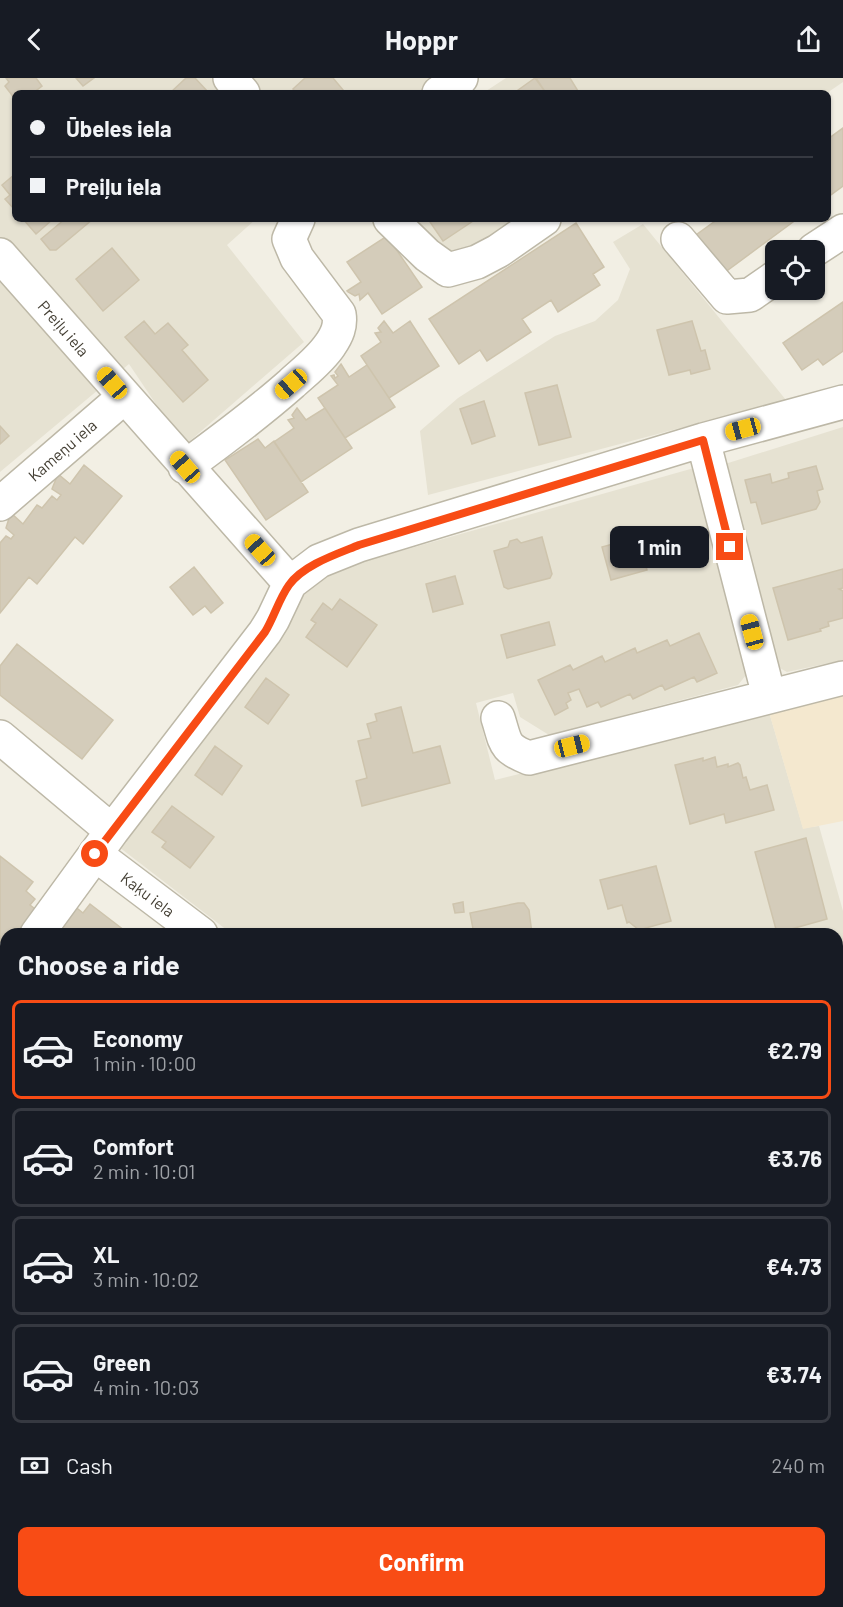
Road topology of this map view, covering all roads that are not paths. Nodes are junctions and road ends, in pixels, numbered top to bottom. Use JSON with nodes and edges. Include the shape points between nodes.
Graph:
{"nodes":[{"id":1,"x":230,"y":78,"type":"edge"},
{"id":2,"x":461,"y":78,"type":"edge"},
{"id":3,"x":240,"y":90,"type":"edge"},
{"id":4,"x":443,"y":90,"type":"edge"},
{"id":5,"x":297,"y":222,"type":"edge"},
{"id":6,"x":393,"y":222,"type":"edge"},
{"id":7,"x":540,"y":222,"type":"edge"},
{"id":8,"x":843,"y":231,"type":"edge"},
{"id":9,"x":678,"y":239,"type":"dead end"},
{"id":10,"x":825,"y":243,"type":"edge"},
{"id":11,"x":0,"y":255,"type":"edge"},
{"id":12,"x":765,"y":285,"type":"edge"},
{"id":13,"x":124,"y":397,"type":"junction"},
{"id":14,"x":843,"y":402,"type":"edge"},
{"id":15,"x":703,"y":440,"type":"junction"},
{"id":16,"x":185,"y":467,"type":"junction"},
{"id":17,"x":0,"y":504,"type":"edge"},
{"id":18,"x":290,"y":583,"type":"junction"},
{"id":19,"x":843,"y":678,"type":"edge"},
{"id":20,"x":769,"y":696,"type":"junction"},
{"id":21,"x":498,"y":718,"type":"dead end"},
{"id":22,"x":0,"y":737,"type":"edge"},
{"id":23,"x":104,"y":842,"type":"junction"},
{"id":24,"x":41,"y":928,"type":"edge"},
{"id":25,"x":195,"y":928,"type":"edge"}],
"edges":[{"from":1,"to":3,"type":"street"},
{"from":2,"to":4,"type":"street"},
{"from":5,"to":16,"type":"street","via":[[289,239],[297,258],[339,314],[336,336],[314,363],[255,415]]},
{"from":6,"to":7,"type":"street","via":[[447,270],[477,262]]},
{"from":8,"to":10,"type":"street"},
{"from":9,"to":12,"type":"street","via":[[727,297],[750,295]]},
{"from":11,"to":13,"type":"street","name":"Preiļu iela"},
{"from":13,"to":16,"type":"street","name":"Preiļu iela"},
{"from":13,"to":17,"type":"street","name":"Kameņu iela"},
{"from":14,"to":15,"type":"street"},
{"from":15,"to":18,"type":"street","via":[[359,545],[319,561]]},
{"from":15,"to":20,"type":"street"},
{"from":16,"to":18,"type":"street","name":"Preiļu iela"},
{"from":18,"to":23,"type":"street","via":[[265,632]]},
{"from":19,"to":20,"type":"street"},
{"from":20,"to":21,"type":"street","via":[[529,758],[512,752],[506,745]]},
{"from":22,"to":23,"type":"street","name":"Kaķu iela"},
{"from":23,"to":24,"type":"street"},
{"from":23,"to":25,"type":"street","name":"Kaķu iela"}]}
